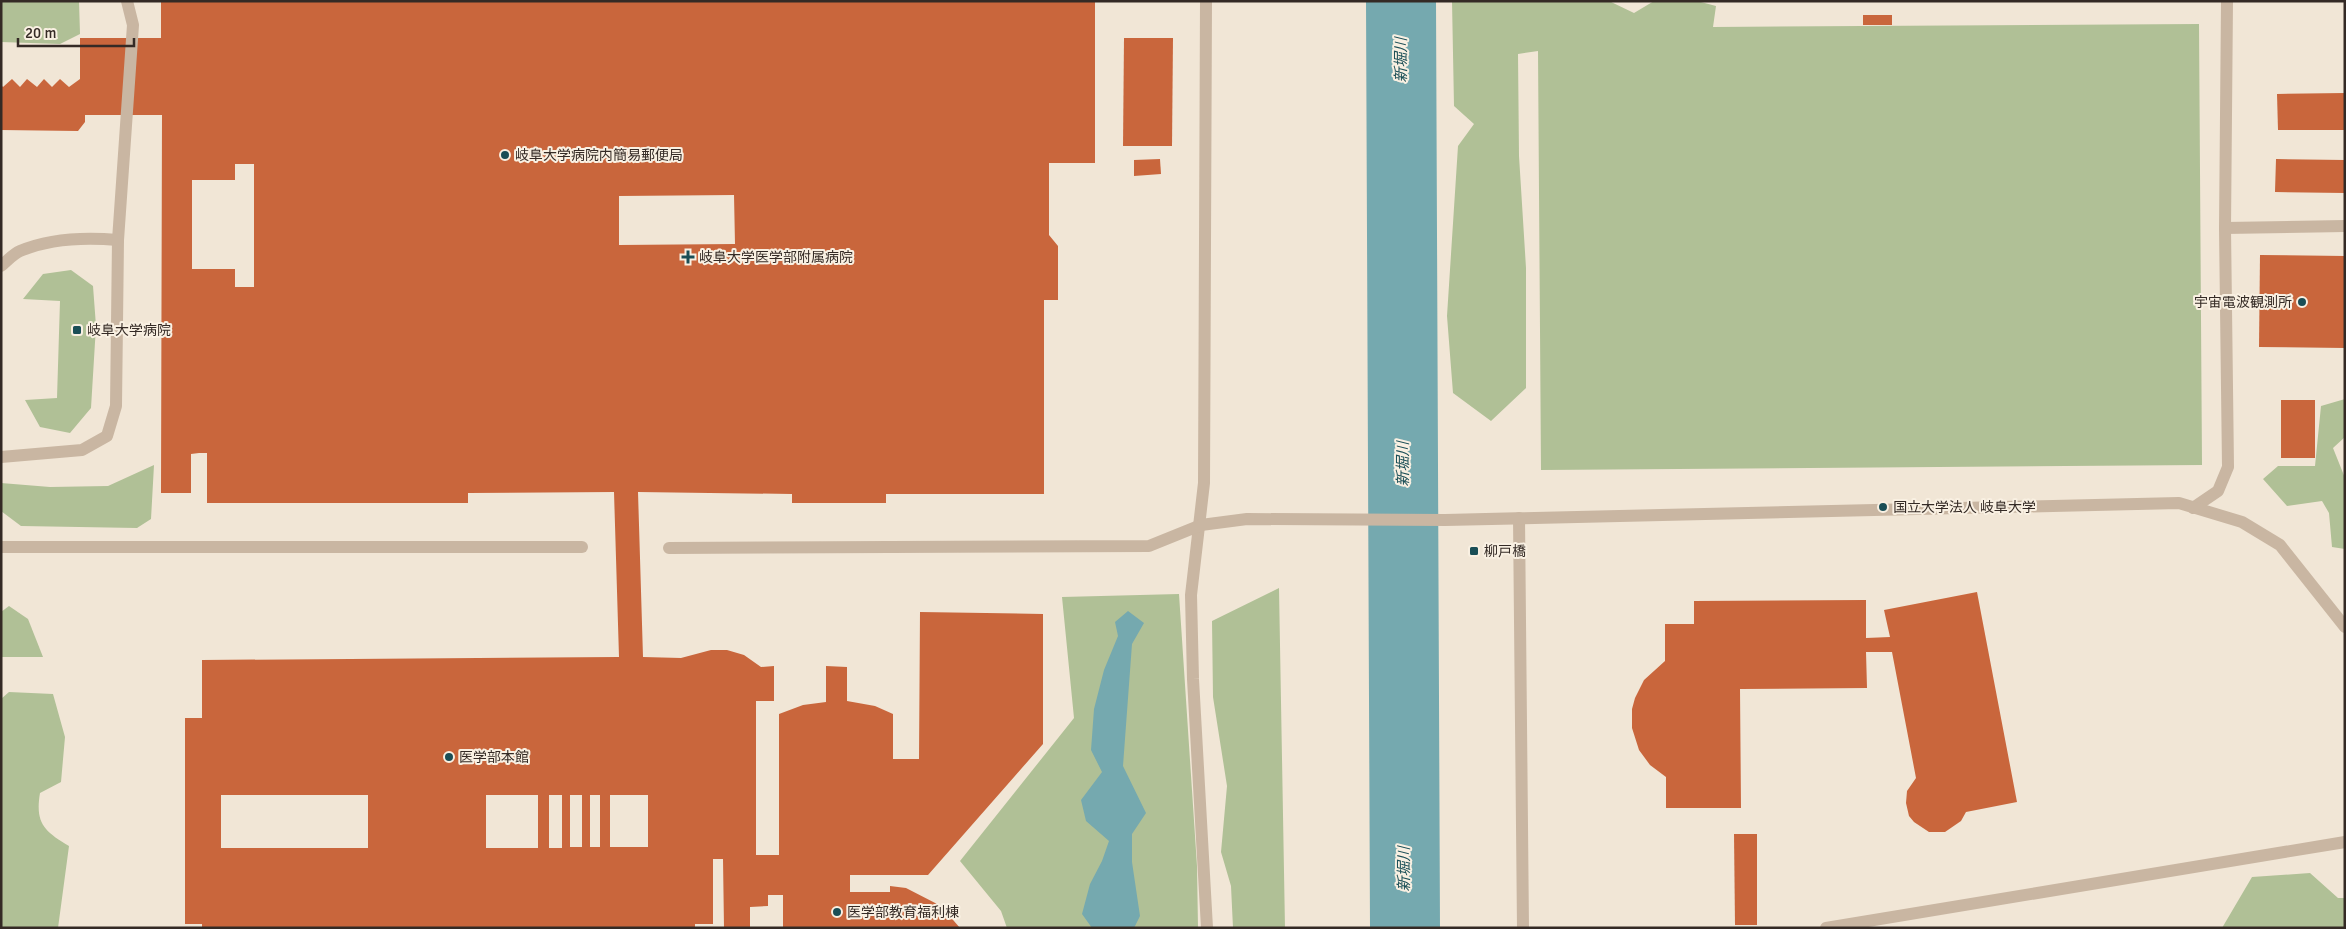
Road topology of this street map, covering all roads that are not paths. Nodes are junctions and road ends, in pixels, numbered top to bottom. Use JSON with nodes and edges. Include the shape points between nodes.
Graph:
{"nodes":[{"id":1,"x":127,"y":1,"type":"edge"},
{"id":2,"x":1206,"y":1,"type":"edge"},
{"id":3,"x":2227,"y":1,"type":"edge"},
{"id":4,"x":2345,"y":226,"type":"edge"},
{"id":5,"x":2225,"y":228,"type":"junction"},
{"id":6,"x":118,"y":240,"type":"junction"},
{"id":7,"x":1,"y":266,"type":"edge"},
{"id":8,"x":1,"y":457,"type":"edge"},
{"id":9,"x":2192,"y":508,"type":"junction"},
{"id":10,"x":1519,"y":518,"type":"junction"},
{"id":11,"x":1201,"y":525,"type":"junction"},
{"id":12,"x":1,"y":547,"type":"edge"},
{"id":13,"x":582,"y":547,"type":"dead end"},
{"id":14,"x":669,"y":548,"type":"dead end"},
{"id":15,"x":2345,"y":626,"type":"edge"},
{"id":16,"x":2345,"y":842,"type":"edge"},
{"id":17,"x":1208,"y":928,"type":"edge"},
{"id":18,"x":1523,"y":928,"type":"edge"},
{"id":19,"x":1826,"y":928,"type":"edge"}],
"edges":[{"from":1,"to":6,"type":"lane","via":[[133,25]]},
{"from":2,"to":11,"type":"lane","via":[[1204,483]]},
{"from":3,"to":5,"type":"lane"},
{"from":4,"to":5,"type":"lane"},
{"from":5,"to":9,"type":"lane","via":[[2228,467],[2218,491]]},
{"from":6,"to":7,"type":"lane","via":[[92,237],[59,240],[18,252]]},
{"from":6,"to":8,"type":"lane","via":[[116,406],[107,436],[82,450]]},
{"from":9,"to":10,"type":"lane","via":[[2179,503]]},
{"from":9,"to":15,"type":"lane","via":[[2242,522],[2280,545]]},
{"from":10,"to":11,"type":"lane","via":[[1247,518]]},
{"from":10,"to":18,"type":"lane"},
{"from":11,"to":14,"type":"lane","via":[[1149,546]]},
{"from":11,"to":17,"type":"lane","via":[[1191,595]]},
{"from":12,"to":13,"type":"lane"},
{"from":16,"to":19,"type":"lane"}]}
